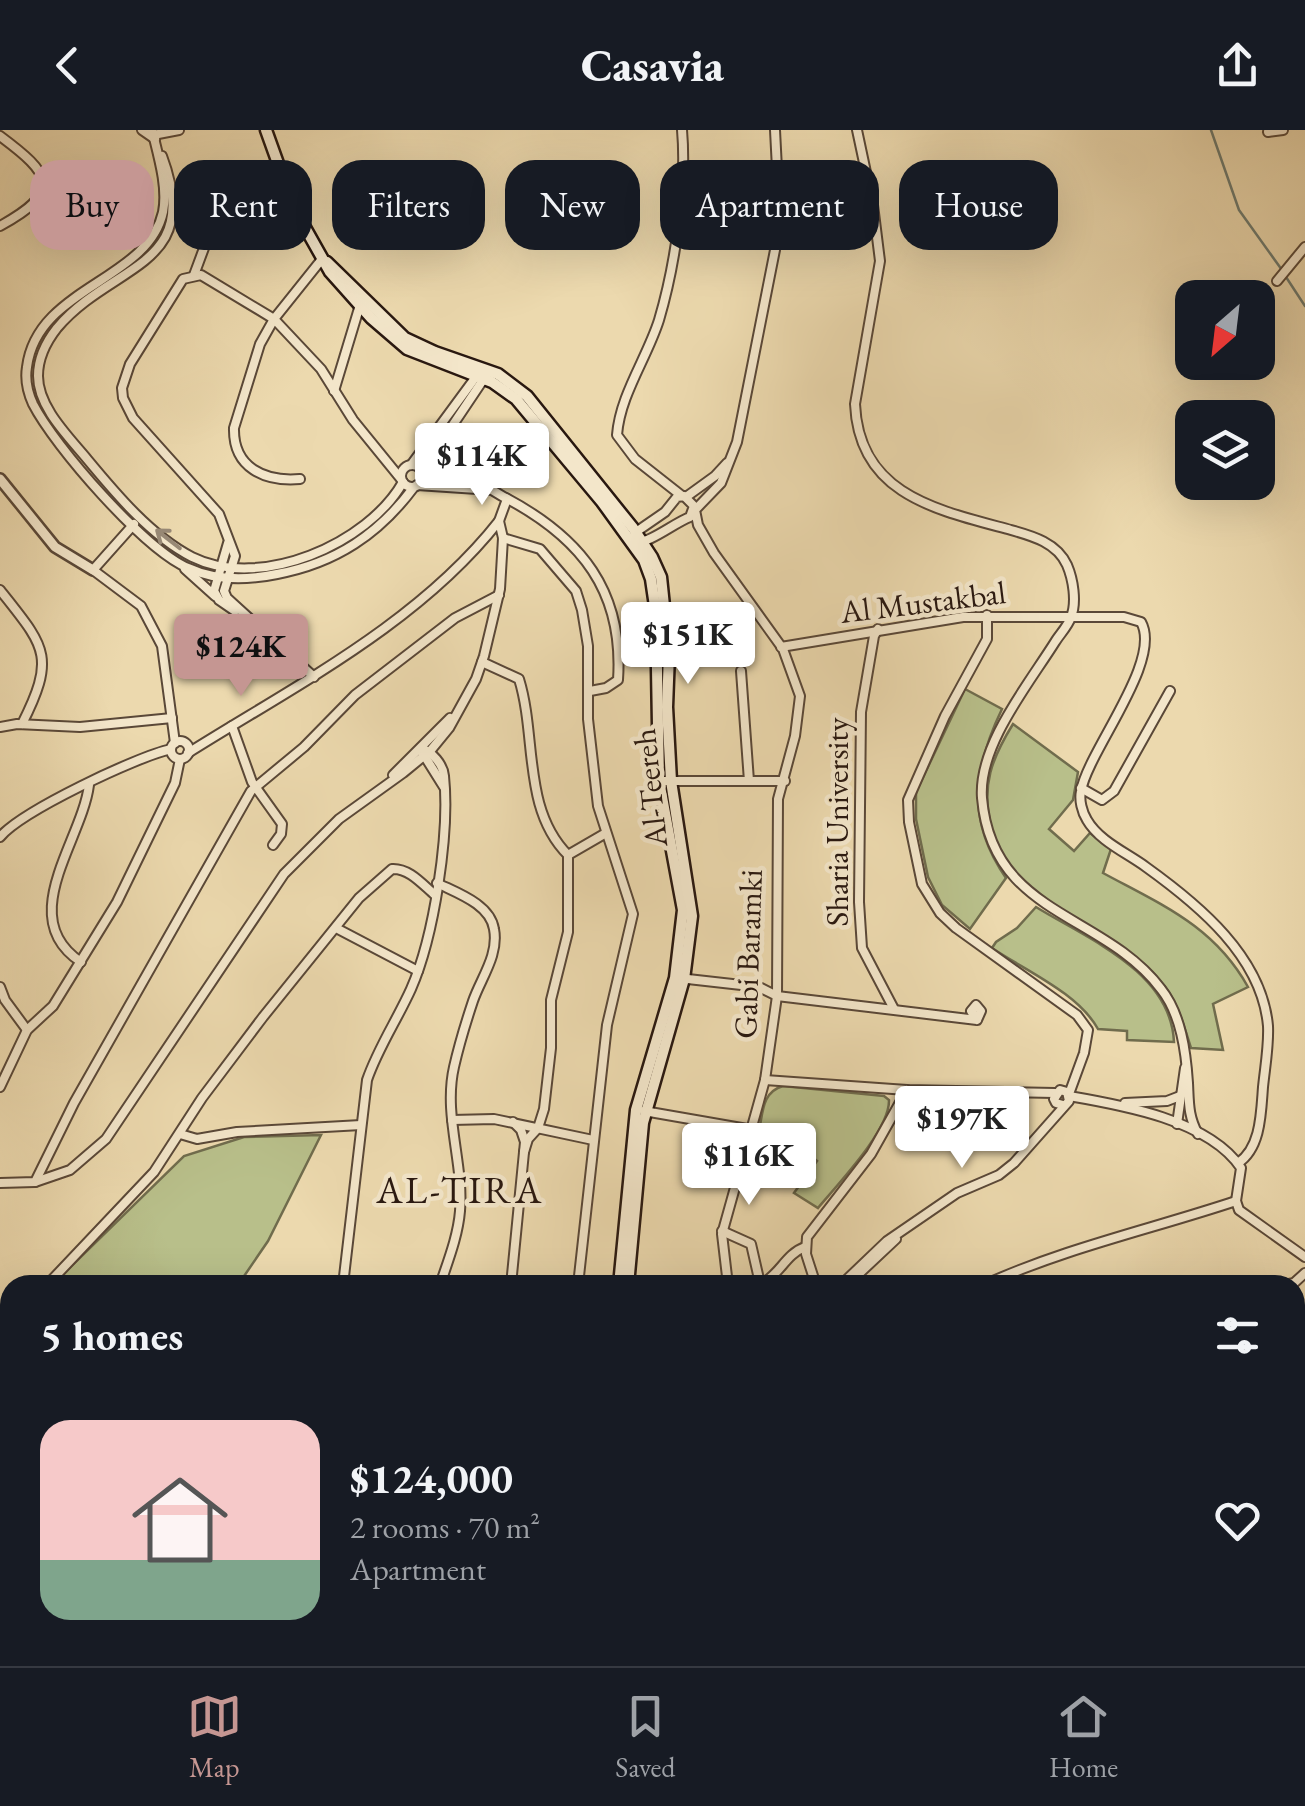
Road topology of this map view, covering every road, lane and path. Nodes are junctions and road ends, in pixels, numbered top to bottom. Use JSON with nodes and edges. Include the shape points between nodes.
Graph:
{"nodes":[{"id":1,"x":142,"y":130,"type":"edge"},
{"id":2,"x":178,"y":130,"type":"edge"},
{"id":3,"x":266,"y":130,"type":"edge"},
{"id":4,"x":682,"y":130,"type":"edge"},
{"id":5,"x":775,"y":130,"type":"edge"},
{"id":6,"x":857,"y":130,"type":"edge"},
{"id":7,"x":1283,"y":130,"type":"edge"},
{"id":8,"x":1268,"y":132,"type":"edge"},
{"id":9,"x":153,"y":133,"type":"edge"},
{"id":10,"x":0,"y":136,"type":"edge"},
{"id":11,"x":0,"y":226,"type":"edge"},
{"id":12,"x":1305,"y":247,"type":"edge"},
{"id":13,"x":204,"y":250,"type":"edge"},
{"id":14,"x":322,"y":259,"type":"junction"},
{"id":15,"x":194,"y":275,"type":"junction"},
{"id":16,"x":1277,"y":281,"type":"dead end"},
{"id":17,"x":360,"y":305,"type":"junction"},
{"id":18,"x":274,"y":319,"type":"junction"},
{"id":19,"x":454,"y":368,"type":"junction"},
{"id":20,"x":482,"y":374,"type":"junction"},
{"id":21,"x":334,"y":391,"type":"junction"},
{"id":22,"x":464,"y":394,"type":"junction"},
{"id":23,"x":382,"y":456,"type":"junction"},
{"id":24,"x":730,"y":459,"type":"junction"},
{"id":25,"x":409,"y":465,"type":"junction"},
{"id":26,"x":422,"y":473,"type":"junction"},
{"id":27,"x":653,"y":475,"type":"junction"},
{"id":28,"x":300,"y":479,"type":"dead end"},
{"id":29,"x":0,"y":480,"type":"edge"},
{"id":30,"x":402,"y":480,"type":"junction"},
{"id":31,"x":443,"y":485,"type":"junction"},
{"id":32,"x":416,"y":486,"type":"junction"},
{"id":33,"x":684,"y":496,"type":"junction"},
{"id":34,"x":506,"y":498,"type":"junction"},
{"id":35,"x":668,"y":507,"type":"junction"},
{"id":36,"x":694,"y":510,"type":"junction"},
{"id":37,"x":137,"y":521,"type":"junction"},
{"id":38,"x":500,"y":521,"type":"junction"},
{"id":39,"x":679,"y":521,"type":"junction"},
{"id":40,"x":504,"y":538,"type":"junction"},
{"id":41,"x":637,"y":539,"type":"junction"},
{"id":42,"x":714,"y":553,"type":"junction"},
{"id":43,"x":174,"y":560,"type":"junction"},
{"id":44,"x":228,"y":567,"type":"junction"},
{"id":45,"x":93,"y":570,"type":"junction"},
{"id":46,"x":223,"y":577,"type":"junction"},
{"id":47,"x":0,"y":590,"type":"edge"},
{"id":48,"x":499,"y":595,"type":"junction"},
{"id":49,"x":215,"y":596,"type":"junction"},
{"id":50,"x":987,"y":615,"type":"junction"},
{"id":51,"x":1072,"y":616,"type":"junction"},
{"id":52,"x":248,"y":619,"type":"junction"},
{"id":53,"x":878,"y":629,"type":"junction"},
{"id":54,"x":781,"y":647,"type":"junction"},
{"id":55,"x":482,"y":662,"type":"junction"},
{"id":56,"x":740,"y":671,"type":"dead end"},
{"id":57,"x":314,"y":677,"type":"junction"},
{"id":58,"x":590,"y":690,"type":"junction"},
{"id":59,"x":1170,"y":692,"type":"dead end"},
{"id":60,"x":460,"y":706,"type":"junction"},
{"id":61,"x":172,"y":718,"type":"junction"},
{"id":62,"x":22,"y":724,"type":"junction"},
{"id":63,"x":232,"y":726,"type":"junction"},
{"id":64,"x":0,"y":727,"type":"edge"},
{"id":65,"x":443,"y":738,"type":"junction"},
{"id":66,"x":173,"y":746,"type":"junction"},
{"id":67,"x":424,"y":752,"type":"junction"},
{"id":68,"x":188,"y":753,"type":"junction"},
{"id":69,"x":180,"y":759,"type":"junction"},
{"id":70,"x":410,"y":767,"type":"junction"},
{"id":71,"x":438,"y":770,"type":"junction"},
{"id":72,"x":390,"y":779,"type":"junction"},
{"id":73,"x":750,"y":780,"type":"junction"},
{"id":74,"x":665,"y":781,"type":"junction"},
{"id":75,"x":785,"y":781,"type":"junction"},
{"id":76,"x":89,"y":785,"type":"junction"},
{"id":77,"x":255,"y":788,"type":"junction"},
{"id":78,"x":1081,"y":788,"type":"junction"},
{"id":79,"x":606,"y":832,"type":"junction"},
{"id":80,"x":0,"y":837,"type":"edge"},
{"id":81,"x":273,"y":845,"type":"dead end"},
{"id":82,"x":568,"y":855,"type":"junction"},
{"id":83,"x":437,"y":884,"type":"junction"},
{"id":84,"x":435,"y":895,"type":"junction"},
{"id":85,"x":336,"y":928,"type":"junction"},
{"id":86,"x":80,"y":962,"type":"junction"},
{"id":87,"x":418,"y":971,"type":"junction"},
{"id":88,"x":679,"y":978,"type":"junction"},
{"id":89,"x":0,"y":987,"type":"edge"},
{"id":90,"x":777,"y":996,"type":"junction"},
{"id":91,"x":894,"y":1009,"type":"junction"},
{"id":92,"x":977,"y":1020,"type":"dead end"},
{"id":93,"x":27,"y":1030,"type":"junction"},
{"id":94,"x":1184,"y":1068,"type":"junction"},
{"id":95,"x":766,"y":1080,"type":"junction"},
{"id":96,"x":0,"y":1088,"type":"edge"},
{"id":97,"x":907,"y":1090,"type":"junction"},
{"id":98,"x":1180,"y":1096,"type":"junction"},
{"id":99,"x":1062,"y":1098,"type":"junction"},
{"id":100,"x":1114,"y":1104,"type":"junction"},
{"id":101,"x":641,"y":1111,"type":"junction"},
{"id":102,"x":452,"y":1120,"type":"junction"},
{"id":103,"x":512,"y":1122,"type":"junction"},
{"id":104,"x":1177,"y":1124,"type":"junction"},
{"id":105,"x":361,"y":1125,"type":"junction"},
{"id":106,"x":538,"y":1128,"type":"junction"},
{"id":107,"x":752,"y":1130,"type":"junction"},
{"id":108,"x":180,"y":1134,"type":"junction"},
{"id":109,"x":1198,"y":1134,"type":"junction"},
{"id":110,"x":593,"y":1140,"type":"junction"},
{"id":111,"x":524,"y":1152,"type":"junction"},
{"id":112,"x":1238,"y":1163,"type":"junction"},
{"id":113,"x":35,"y":1182,"type":"junction"},
{"id":114,"x":0,"y":1183,"type":"edge"},
{"id":115,"x":1236,"y":1201,"type":"junction"},
{"id":116,"x":722,"y":1232,"type":"junction"},
{"id":117,"x":805,"y":1247,"type":"junction"},
{"id":118,"x":1305,"y":1256,"type":"edge"},
{"id":119,"x":57,"y":1275,"type":"edge"},
{"id":120,"x":345,"y":1275,"type":"edge"},
{"id":121,"x":443,"y":1275,"type":"edge"},
{"id":122,"x":512,"y":1275,"type":"edge"},
{"id":123,"x":579,"y":1275,"type":"edge"},
{"id":124,"x":621,"y":1275,"type":"edge"},
{"id":125,"x":629,"y":1275,"type":"edge"},
{"id":126,"x":727,"y":1275,"type":"edge"},
{"id":127,"x":758,"y":1275,"type":"edge"},
{"id":128,"x":773,"y":1275,"type":"edge"},
{"id":129,"x":813,"y":1275,"type":"edge"},
{"id":130,"x":854,"y":1275,"type":"edge"},
{"id":131,"x":1008,"y":1275,"type":"edge"}],
"edges":[{"from":1,"to":9,"type":"street"},
{"from":2,"to":9,"type":"street"},
{"from":3,"to":14,"type":"main road","name":"Al-Teereh","via":[[294,208]]},
{"from":4,"to":27,"type":"street","via":[[685,169],[660,318],[617,436]]},
{"from":5,"to":24,"type":"street","via":[[775,250]]},
{"from":6,"to":51,"type":"street","via":[[880,260],[856,404],[866,457],[925,503],[1056,549],[1071,579]]},
{"from":7,"to":8,"type":"street"},
{"from":9,"to":37,"type":"street","via":[[173,186],[170,230],[154,254],[65,319],[42,350],[38,379],[71,440]]},
{"from":10,"to":11,"type":"street","via":[[46,182],[31,205]]},
{"from":12,"to":16,"type":"street"},
{"from":13,"to":15,"type":"street"},
{"from":14,"to":17,"type":"main road","name":"Al-Teereh"},
{"from":14,"to":18,"type":"street"},
{"from":14,"to":20,"type":"main road","name":"Al-Teereh","via":[[406,338]]},
{"from":15,"to":18,"type":"street"},
{"from":15,"to":44,"type":"street","via":[[183,279],[130,364],[123,398],[219,514],[235,556]]},
{"from":17,"to":19,"type":"main road","name":"Al-Teereh","via":[[406,349]]},
{"from":17,"to":21,"type":"street"},
{"from":18,"to":21,"type":"street"},
{"from":18,"to":28,"type":"street","via":[[260,344],[233,440],[253,472],[272,480]]},
{"from":19,"to":20,"type":"main road","name":"Al-Teereh"},
{"from":19,"to":22,"type":"street"},
{"from":20,"to":22,"type":"street"},
{"from":20,"to":26,"type":"street"},
{"from":20,"to":41,"type":"main road","name":"Al-Teereh","via":[[516,399]]},
{"from":21,"to":23,"type":"street"},
{"from":22,"to":25,"type":"street"},
{"from":23,"to":25,"type":"street"},
{"from":23,"to":30,"type":"street"},
{"from":24,"to":33,"type":"street"},
{"from":24,"to":36,"type":"street","via":[[720,483]]},
{"from":25,"to":26,"type":"street"},
{"from":25,"to":30,"type":"street"},
{"from":26,"to":31,"type":"street"},
{"from":26,"to":32,"type":"street"},
{"from":27,"to":33,"type":"street"},
{"from":27,"to":35,"type":"street"},
{"from":29,"to":45,"type":"street","via":[[54,547]]},
{"from":30,"to":32,"type":"street"},
{"from":30,"to":44,"type":"street","via":[[390,504],[350,538],[292,560]]},
{"from":31,"to":32,"type":"street"},
{"from":31,"to":34,"type":"street","via":[[492,490]]},
{"from":32,"to":46,"type":"street","via":[[388,520],[339,554],[286,573]]},
{"from":33,"to":35,"type":"street"},
{"from":33,"to":36,"type":"street"},
{"from":34,"to":38,"type":"street"},
{"from":34,"to":58,"type":"street","via":[[565,537],[605,590],[618,680]]},
{"from":35,"to":41,"type":"street"},
{"from":36,"to":39,"type":"street"},
{"from":36,"to":42,"type":"street"},
{"from":37,"to":43,"type":"street"},
{"from":44,"to":37,"type":"street","one_way":true,"via":[[193,558]]},
{"from":37,"to":45,"type":"street"},
{"from":38,"to":40,"type":"street"},
{"from":38,"to":57,"type":"street","via":[[430,592]]},
{"from":39,"to":41,"type":"street"},
{"from":39,"to":42,"type":"street"},
{"from":40,"to":48,"type":"street"},
{"from":40,"to":58,"type":"street","via":[[540,549],[576,591],[585,617]]},
{"from":41,"to":74,"type":"main road","name":"Al-Teereh","via":[[656,612]]},
{"from":42,"to":54,"type":"street","name":"Gabi Baramki"},
{"from":43,"to":46,"type":"street"},
{"from":43,"to":49,"type":"street"},
{"from":44,"to":46,"type":"street"},
{"from":45,"to":61,"type":"street","via":[[147,616],[162,646]]},
{"from":46,"to":49,"type":"street"},
{"from":46,"to":52,"type":"street","via":[[224,594]]},
{"from":47,"to":62,"type":"street","via":[[44,655]]},
{"from":48,"to":55,"type":"street"},
{"from":48,"to":77,"type":"street","via":[[455,618],[355,695]]},
{"from":49,"to":52,"type":"street"},
{"from":50,"to":51,"type":"street","name":"Al Mustakbal"},
{"from":50,"to":53,"type":"street","name":"Al Mustakbal"},
{"from":50,"to":99,"type":"street","via":[[983,649],[913,784],[908,822],[922,884],[940,913],[1084,1022],[1088,1038]]},
{"from":51,"to":78,"type":"street","name":"Al Mustakbal","via":[[1131,618],[1146,632],[1127,696]]},
{"from":51,"to":94,"type":"street","via":[[988,755],[982,783],[988,835],[1020,885],[1136,963],[1164,992],[1180,1026]]},
{"from":52,"to":57,"type":"street"},
{"from":53,"to":54,"type":"street","name":"Al Mustakbal"},
{"from":53,"to":91,"type":"street","name":"Sharia University","via":[[861,712],[859,902],[862,948]]},
{"from":54,"to":75,"type":"street","name":"Gabi Baramki","via":[[800,696]]},
{"from":55,"to":60,"type":"street"},
{"from":55,"to":82,"type":"street","via":[[519,679],[541,815]]},
{"from":56,"to":73,"type":"street"},
{"from":57,"to":63,"type":"street"},
{"from":58,"to":79,"type":"street","via":[[595,785]]},
{"from":59,"to":78,"type":"street","via":[[1114,791],[1102,800]]},
{"from":60,"to":65,"type":"street"},
{"from":60,"to":67,"type":"street"},
{"from":61,"to":62,"type":"street","via":[[80,728]]},
{"from":61,"to":66,"type":"street"},
{"from":62,"to":64,"type":"street"},
{"from":63,"to":68,"type":"street"},
{"from":63,"to":77,"type":"street"},
{"from":65,"to":67,"type":"street"},
{"from":65,"to":71,"type":"street"},
{"from":66,"to":68,"type":"street","via":[[185,743]]},
{"from":66,"to":69,"type":"street"},
{"from":66,"to":76,"type":"street"},
{"from":67,"to":70,"type":"street"},
{"from":67,"to":71,"type":"street"},
{"from":67,"to":72,"type":"street"},
{"from":68,"to":69,"type":"street"},
{"from":69,"to":86,"type":"street","via":[[126,885]]},
{"from":70,"to":71,"type":"street"},
{"from":70,"to":72,"type":"street"},
{"from":71,"to":83,"type":"street","via":[[444,786]]},
{"from":72,"to":113,"type":"street","via":[[284,874],[106,1138],[70,1170]]},
{"from":73,"to":74,"type":"street"},
{"from":73,"to":75,"type":"street"},
{"from":74,"to":88,"type":"main road","name":"Al-Teereh","via":[[682,910]]},
{"from":75,"to":90,"type":"street","name":"Gabi Baramki","via":[[778,798]]},
{"from":76,"to":80,"type":"street","via":[[28,814]]},
{"from":76,"to":86,"type":"street","via":[[52,908],[59,944]]},
{"from":77,"to":81,"type":"street","via":[[282,824]]},
{"from":77,"to":113,"type":"street"},
{"from":78,"to":112,"type":"street","via":[[1082,810],[1100,836],[1196,908],[1253,978],[1268,1027],[1266,1059],[1254,1148]]},
{"from":79,"to":82,"type":"street"},
{"from":79,"to":110,"type":"street","via":[[632,914],[607,1025]]},
{"from":82,"to":106,"type":"street","via":[[568,932],[550,1000],[552,1048]]},
{"from":83,"to":84,"type":"street"},
{"from":83,"to":102,"type":"street","via":[[477,904],[495,930],[492,958],[454,1069]]},
{"from":84,"to":85,"type":"street","via":[[403,869],[392,869]]},
{"from":84,"to":87,"type":"street"},
{"from":85,"to":87,"type":"street"},
{"from":85,"to":108,"type":"street","via":[[262,1017]]},
{"from":86,"to":93,"type":"street","via":[[53,1006]]},
{"from":87,"to":105,"type":"street","via":[[374,1060]]},
{"from":88,"to":90,"type":"street","via":[[759,987]]},
{"from":88,"to":101,"type":"main road","name":"Al-Teereh"},
{"from":89,"to":93,"type":"street"},
{"from":90,"to":91,"type":"street"},
{"from":90,"to":95,"type":"street","name":"Gabi Baramki"},
{"from":91,"to":92,"type":"street"},
{"from":93,"to":96,"type":"street"},
{"from":94,"to":98,"type":"street"},
{"from":94,"to":109,"type":"street"},
{"from":95,"to":97,"type":"street"},
{"from":95,"to":107,"type":"street","name":"Gabi Baramki"},
{"from":97,"to":99,"type":"street"},
{"from":97,"to":117,"type":"street"},
{"from":98,"to":100,"type":"street"},
{"from":98,"to":104,"type":"street"},
{"from":99,"to":100,"type":"street"},
{"from":99,"to":130,"type":"street","via":[[1014,1164],[887,1241]]},
{"from":100,"to":104,"type":"street"},
{"from":101,"to":107,"type":"street"},
{"from":101,"to":124,"type":"main road","name":"Al-Teereh"},
{"from":101,"to":125,"type":"main road","name":"Al-Teereh"},
{"from":102,"to":103,"type":"street"},
{"from":102,"to":121,"type":"street","via":[[460,1211]]},
{"from":103,"to":106,"type":"street"},
{"from":103,"to":111,"type":"street","via":[[524,1136]]},
{"from":104,"to":109,"type":"street"},
{"from":105,"to":108,"type":"street","via":[[197,1139]]},
{"from":105,"to":120,"type":"street"},
{"from":106,"to":110,"type":"street"},
{"from":106,"to":111,"type":"street"},
{"from":107,"to":116,"type":"street","name":"Gabi Baramki"},
{"from":108,"to":119,"type":"street","via":[[154,1172]]},
{"from":109,"to":112,"type":"street"},
{"from":110,"to":123,"type":"street"},
{"from":111,"to":122,"type":"street"},
{"from":112,"to":115,"type":"street"},
{"from":113,"to":114,"type":"street"},
{"from":115,"to":118,"type":"street","via":[[1244,1215]]},
{"from":115,"to":131,"type":"street","via":[[1067,1250]]},
{"from":116,"to":126,"type":"street"},
{"from":116,"to":127,"type":"street","via":[[750,1244]]},
{"from":117,"to":128,"type":"street"},
{"from":117,"to":129,"type":"street"}]}
